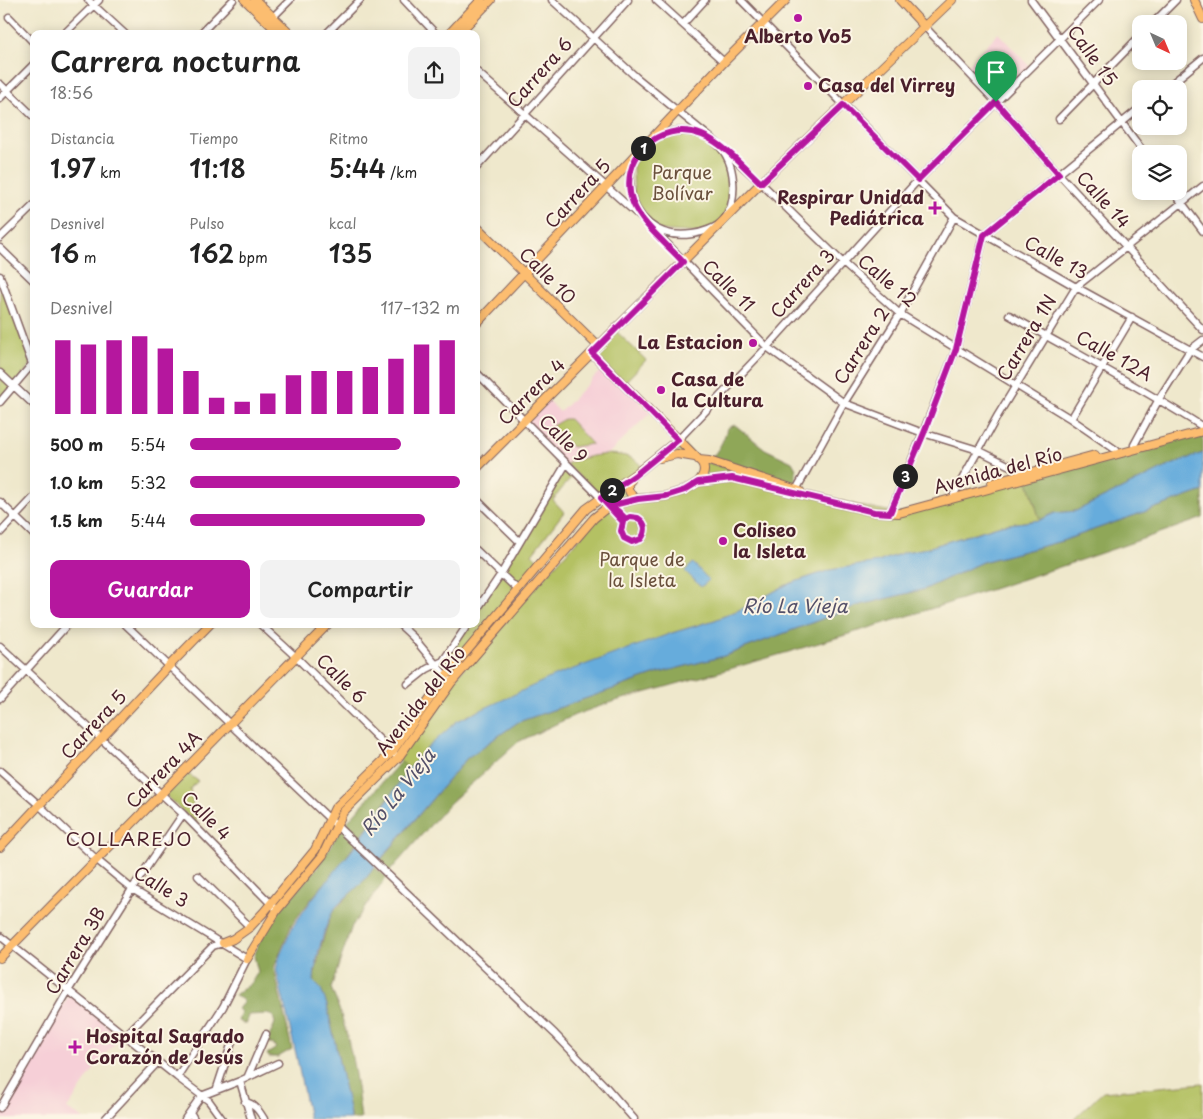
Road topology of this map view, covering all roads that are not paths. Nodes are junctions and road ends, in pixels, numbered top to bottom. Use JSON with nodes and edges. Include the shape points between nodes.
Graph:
{"nodes":[{"id":1,"x":88,"y":0,"type":"edge"},
{"id":2,"x":233,"y":0,"type":"edge"},
{"id":3,"x":245,"y":0,"type":"edge"},
{"id":4,"x":255,"y":0,"type":"edge"},
{"id":5,"x":290,"y":0,"type":"edge"},
{"id":6,"x":360,"y":0,"type":"edge"},
{"id":7,"x":404,"y":0,"type":"edge"},
{"id":8,"x":481,"y":0,"type":"edge"},
{"id":9,"x":491,"y":0,"type":"edge"},
{"id":10,"x":552,"y":0,"type":"edge"},
{"id":11,"x":628,"y":0,"type":"edge"},
{"id":12,"x":656,"y":0,"type":"edge"},
{"id":13,"x":705,"y":0,"type":"edge"},
{"id":14,"x":741,"y":0,"type":"edge"},
{"id":15,"x":786,"y":0,"type":"edge"},
{"id":16,"x":900,"y":0,"type":"edge"},
{"id":17,"x":952,"y":0,"type":"edge"},
{"id":18,"x":1031,"y":0,"type":"edge"},
{"id":19,"x":1099,"y":0,"type":"edge"},
{"id":20,"x":1176,"y":0,"type":"edge"},
{"id":21,"x":1194,"y":0,"type":"edge"},
{"id":22,"x":96,"y":3,"type":"edge"},
{"id":23,"x":1161,"y":15,"type":"edge"},
{"id":24,"x":9,"y":17,"type":"dead end"},
{"id":25,"x":273,"y":17,"type":"junction"},
{"id":26,"x":1203,"y":19,"type":"edge"},
{"id":27,"x":763,"y":22,"type":"junction"},
{"id":28,"x":683,"y":24,"type":"junction"},
{"id":29,"x":924,"y":27,"type":"junction"},
{"id":30,"x":68,"y":30,"type":"edge"},
{"id":31,"x":121,"y":30,"type":"edge"},
{"id":32,"x":204,"y":30,"type":"edge"},
{"id":33,"x":276,"y":30,"type":"edge"},
{"id":34,"x":286,"y":30,"type":"edge"},
{"id":35,"x":330,"y":30,"type":"edge"},
{"id":36,"x":432,"y":30,"type":"edge"},
{"id":37,"x":453,"y":30,"type":"edge"},
{"id":38,"x":462,"y":30,"type":"edge"},
{"id":39,"x":593,"y":38,"type":"junction"},
{"id":40,"x":1061,"y":38,"type":"junction"},
{"id":41,"x":30,"y":40,"type":"edge"},
{"id":42,"x":1132,"y":44,"type":"edge"},
{"id":43,"x":1203,"y":58,"type":"edge"},
{"id":44,"x":724,"y":62,"type":"junction"},
{"id":45,"x":30,"y":68,"type":"edge"},
{"id":46,"x":480,"y":75,"type":"edge"},
{"id":47,"x":1176,"y":80,"type":"edge"},
{"id":48,"x":0,"y":84,"type":"edge"},
{"id":49,"x":1093,"y":84,"type":"junction"},
{"id":50,"x":8,"y":91,"type":"junction"},
{"id":51,"x":0,"y":98,"type":"edge"},
{"id":52,"x":996,"y":102,"type":"junction"},
{"id":53,"x":843,"y":105,"type":"junction"},
{"id":54,"x":678,"y":111,"type":"junction"},
{"id":55,"x":30,"y":113,"type":"edge"},
{"id":56,"x":523,"y":114,"type":"junction"},
{"id":57,"x":1132,"y":115,"type":"edge"},
{"id":58,"x":1059,"y":119,"type":"dead end"},
{"id":59,"x":1122,"y":123,"type":"junction"},
{"id":60,"x":718,"y":144,"type":"junction"},
{"id":61,"x":1138,"y":145,"type":"edge"},
{"id":62,"x":643,"y":147,"type":"junction"},
{"id":63,"x":480,"y":163,"type":"edge"},
{"id":64,"x":1059,"y":174,"type":"junction"},
{"id":65,"x":918,"y":180,"type":"junction"},
{"id":66,"x":761,"y":183,"type":"junction"},
{"id":67,"x":606,"y":186,"type":"junction"},
{"id":68,"x":1203,"y":186,"type":"edge"},
{"id":69,"x":1180,"y":200,"type":"edge"},
{"id":70,"x":1182,"y":203,"type":"junction"},
{"id":71,"x":30,"y":208,"type":"edge"},
{"id":72,"x":954,"y":217,"type":"junction"},
{"id":73,"x":645,"y":221,"type":"junction"},
{"id":74,"x":722,"y":222,"type":"junction"},
{"id":75,"x":480,"y":230,"type":"edge"},
{"id":76,"x":1203,"y":231,"type":"edge"},
{"id":77,"x":984,"y":235,"type":"junction"},
{"id":78,"x":0,"y":238,"type":"edge"},
{"id":79,"x":1126,"y":247,"type":"junction"},
{"id":80,"x":0,"y":248,"type":"edge"},
{"id":81,"x":683,"y":262,"type":"junction"},
{"id":82,"x":843,"y":263,"type":"junction"},
{"id":83,"x":523,"y":274,"type":"junction"},
{"id":84,"x":0,"y":276,"type":"edge"},
{"id":85,"x":30,"y":277,"type":"edge"},
{"id":86,"x":1076,"y":287,"type":"junction"},
{"id":87,"x":900,"y":314,"type":"junction"},
{"id":88,"x":1009,"y":315,"type":"dead end"},
{"id":89,"x":1132,"y":317,"type":"junction"},
{"id":90,"x":480,"y":320,"type":"edge"},
{"id":91,"x":1203,"y":330,"type":"edge"},
{"id":92,"x":1046,"y":336,"type":"junction"},
{"id":93,"x":1203,"y":340,"type":"edge"},
{"id":94,"x":598,"y":346,"type":"junction"},
{"id":95,"x":767,"y":347,"type":"junction"},
{"id":96,"x":956,"y":349,"type":"junction"},
{"id":97,"x":1190,"y":350,"type":"junction"},
{"id":98,"x":592,"y":353,"type":"junction"},
{"id":99,"x":30,"y":355,"type":"edge"},
{"id":100,"x":1203,"y":356,"type":"edge"},
{"id":101,"x":30,"y":366,"type":"edge"},
{"id":102,"x":1103,"y":367,"type":"junction"},
{"id":103,"x":0,"y":373,"type":"edge"},
{"id":104,"x":480,"y":376,"type":"edge"},
{"id":105,"x":1016,"y":385,"type":"junction"},
{"id":106,"x":13,"y":386,"type":"junction"},
{"id":107,"x":1159,"y":399,"type":"junction"},
{"id":108,"x":30,"y":401,"type":"edge"},
{"id":109,"x":0,"y":402,"type":"edge"},
{"id":110,"x":844,"y":403,"type":"junction"},
{"id":111,"x":1071,"y":419,"type":"junction"},
{"id":112,"x":524,"y":421,"type":"junction"},
{"id":113,"x":1203,"y":427,"type":"edge"},
{"id":114,"x":1203,"y":431,"type":"edge"},
{"id":115,"x":924,"y":433,"type":"junction"},
{"id":116,"x":678,"y":440,"type":"junction"},
{"id":117,"x":1134,"y":445,"type":"junction"},
{"id":118,"x":978,"y":450,"type":"junction"},
{"id":119,"x":1116,"y":450,"type":"junction"},
{"id":120,"x":655,"y":459,"type":"joint"},
{"id":121,"x":698,"y":459,"type":"junction"},
{"id":122,"x":566,"y":464,"type":"junction"},
{"id":123,"x":480,"y":465,"type":"edge"},
{"id":124,"x":1024,"y":473,"type":"junction"},
{"id":125,"x":635,"y":476,"type":"junction"},
{"id":126,"x":698,"y":482,"type":"junction"},
{"id":127,"x":796,"y":490,"type":"junction"},
{"id":128,"x":954,"y":494,"type":"junction"},
{"id":129,"x":601,"y":498,"type":"junction"},
{"id":130,"x":638,"y":499,"type":"junction"},
{"id":131,"x":30,"y":501,"type":"edge"},
{"id":132,"x":0,"y":502,"type":"edge"},
{"id":133,"x":480,"y":503,"type":"edge"},
{"id":134,"x":609,"y":506,"type":"junction"},
{"id":135,"x":890,"y":512,"type":"junction"},
{"id":136,"x":15,"y":517,"type":"junction"},
{"id":137,"x":624,"y":521,"type":"dead end"},
{"id":138,"x":30,"y":531,"type":"edge"},
{"id":139,"x":0,"y":533,"type":"edge"},
{"id":140,"x":519,"y":541,"type":"junction"},
{"id":141,"x":480,"y":554,"type":"edge"},
{"id":142,"x":501,"y":574,"type":"junction"},
{"id":143,"x":518,"y":590,"type":"junction"},
{"id":144,"x":480,"y":605,"type":"edge"},
{"id":145,"x":64,"y":628,"type":"edge"},
{"id":146,"x":129,"y":628,"type":"edge"},
{"id":147,"x":206,"y":628,"type":"edge"},
{"id":148,"x":264,"y":628,"type":"edge"},
{"id":149,"x":324,"y":628,"type":"edge"},
{"id":150,"x":403,"y":628,"type":"edge"},
{"id":151,"x":465,"y":628,"type":"edge"},
{"id":152,"x":0,"y":646,"type":"edge"},
{"id":153,"x":296,"y":657,"type":"junction"},
{"id":154,"x":436,"y":665,"type":"junction"},
{"id":155,"x":169,"y":666,"type":"junction"},
{"id":156,"x":27,"y":669,"type":"junction"},
{"id":157,"x":446,"y":677,"type":"junction"},
{"id":158,"x":451,"y":683,"type":"junction"},
{"id":159,"x":408,"y":684,"type":"dead end"},
{"id":160,"x":0,"y":699,"type":"edge"},
{"id":161,"x":230,"y":724,"type":"junction"},
{"id":162,"x":101,"y":739,"type":"junction"},
{"id":163,"x":392,"y":752,"type":"junction"},
{"id":164,"x":398,"y":758,"type":"junction"},
{"id":165,"x":0,"y":771,"type":"edge"},
{"id":166,"x":162,"y":794,"type":"junction"},
{"id":167,"x":39,"y":805,"type":"junction"},
{"id":168,"x":183,"y":814,"type":"junction"},
{"id":169,"x":329,"y":819,"type":"junction"},
{"id":170,"x":338,"y":828,"type":"junction"},
{"id":171,"x":0,"y":847,"type":"edge"},
{"id":172,"x":97,"y":860,"type":"junction"},
{"id":173,"x":198,"y":876,"type":"dead end"},
{"id":174,"x":132,"y":888,"type":"junction"},
{"id":175,"x":274,"y":907,"type":"junction"},
{"id":176,"x":250,"y":927,"type":"junction"},
{"id":177,"x":0,"y":936,"type":"edge"},
{"id":178,"x":223,"y":943,"type":"junction"},
{"id":179,"x":12,"y":946,"type":"junction"},
{"id":180,"x":0,"y":958,"type":"edge"},
{"id":181,"x":247,"y":958,"type":"junction"},
{"id":182,"x":68,"y":991,"type":"junction"},
{"id":183,"x":266,"y":1034,"type":"dead end"},
{"id":184,"x":125,"y":1036,"type":"junction"},
{"id":185,"x":234,"y":1036,"type":"dead end"},
{"id":186,"x":158,"y":1062,"type":"junction"},
{"id":187,"x":278,"y":1063,"type":"dead end"},
{"id":188,"x":248,"y":1076,"type":"junction"},
{"id":189,"x":177,"y":1077,"type":"junction"},
{"id":190,"x":240,"y":1081,"type":"junction"},
{"id":191,"x":217,"y":1088,"type":"junction"},
{"id":192,"x":200,"y":1096,"type":"junction"},
{"id":193,"x":245,"y":1102,"type":"junction"},
{"id":194,"x":0,"y":1108,"type":"edge"},
{"id":195,"x":190,"y":1112,"type":"junction"},
{"id":196,"x":105,"y":1119,"type":"edge"},
{"id":197,"x":185,"y":1119,"type":"edge"},
{"id":198,"x":194,"y":1119,"type":"edge"},
{"id":199,"x":222,"y":1119,"type":"edge"},
{"id":200,"x":251,"y":1119,"type":"edge"},
{"id":201,"x":264,"y":1119,"type":"edge"},
{"id":202,"x":634,"y":1119,"type":"edge"}],
"edges":[{"from":1,"to":22,"type":"street"},
{"from":2,"to":32,"type":"street"},
{"from":3,"to":33,"type":"main road"},
{"from":4,"to":25,"type":"main road"},
{"from":5,"to":25,"type":"street"},
{"from":6,"to":35,"type":"street"},
{"from":7,"to":36,"type":"street"},
{"from":8,"to":37,"type":"main road"},
{"from":9,"to":38,"type":"main road"},
{"from":10,"to":39,"type":"street","name":"Calle 12"},
{"from":11,"to":39,"type":"street","name":"Carrera 6"},
{"from":12,"to":28,"type":"street"},
{"from":13,"to":28,"type":"street"},
{"from":14,"to":27,"type":"street"},
{"from":15,"to":27,"type":"main road","name":"Carrera 5"},
{"from":16,"to":29,"type":"main road","name":"Calle 14"},
{"from":17,"to":29,"type":"main road","name":"Carrera 4"},
{"from":18,"to":40,"type":"street","name":"Calle 15"},
{"from":19,"to":40,"type":"street","name":"Carrera 3"},
{"from":20,"to":23,"type":"street"},
{"from":21,"to":26,"type":"main road"},
{"from":22,"to":30,"type":"street"},
{"from":22,"to":31,"type":"street"},
{"from":24,"to":41,"type":"street"},
{"from":25,"to":34,"type":"main road"},
{"from":27,"to":44,"type":"main road","name":"Carrera 5"},
{"from":27,"to":53,"type":"street","name":"Calle 13"},
{"from":28,"to":44,"type":"street"},
{"from":29,"to":52,"type":"street","name":"Calle 14"},
{"from":29,"to":53,"type":"main road","name":"Carrera 4"},
{"from":39,"to":54,"type":"street","name":"Calle 12"},
{"from":39,"to":56,"type":"street","name":"Carrera 6"},
{"from":40,"to":49,"type":"street","name":"Calle 15"},
{"from":40,"to":52,"type":"street","name":"Carrera 3"},
{"from":42,"to":49,"type":"street"},
{"from":43,"to":47,"type":"street"},
{"from":44,"to":54,"type":"main road","name":"Carrera 5"},
{"from":45,"to":50,"type":"street"},
{"from":46,"to":56,"type":"street","name":"Calle 11"},
{"from":48,"to":50,"type":"street"},
{"from":49,"to":58,"type":"street"},
{"from":49,"to":59,"type":"street","name":"Calle 15"},
{"from":50,"to":51,"type":"street"},
{"from":50,"to":55,"type":"street"},
{"from":52,"to":64,"type":"street","name":"Calle 14"},
{"from":52,"to":65,"type":"street","name":"Carrera 3"},
{"from":53,"to":65,"type":"street","name":"Calle 13"},
{"from":53,"to":66,"type":"main road","name":"Carrera 4"},
{"from":54,"to":60,"type":"street","name":"Calle 12"},
{"from":54,"to":62,"type":"main road","name":"Carrera 5"},
{"from":56,"to":63,"type":"street","name":"Carrera 6"},
{"from":56,"to":67,"type":"street","name":"Calle 11"},
{"from":57,"to":59,"type":"street"},
{"from":59,"to":61,"type":"street","name":"Calle 15"},
{"from":59,"to":64,"type":"street"},
{"from":60,"to":62,"type":"street","via":[[703,135],[678,131],[663,135]]},
{"from":60,"to":66,"type":"street","name":"Calle 12"},
{"from":60,"to":74,"type":"street","via":[[729,162],[734,183],[731,203]]},
{"from":62,"to":67,"type":"main road","name":"Carrera 5"},
{"from":62,"to":73,"type":"street","via":[[633,165],[630,185],[634,204]]},
{"from":64,"to":77,"type":"street"},
{"from":64,"to":79,"type":"street","name":"Calle 14"},
{"from":65,"to":72,"type":"street","name":"Calle 13"},
{"from":65,"to":82,"type":"street","name":"Carrera 3"},
{"from":66,"to":74,"type":"main road","name":"Carrera 4"},
{"from":66,"to":82,"type":"street","name":"Calle 12"},
{"from":67,"to":73,"type":"street","name":"Calle 11"},
{"from":67,"to":83,"type":"main road","name":"Carrera 5"},
{"from":68,"to":70,"type":"street","name":"Carrera 1N"},
{"from":69,"to":70,"type":"street"},
{"from":70,"to":76,"type":"street"},
{"from":70,"to":79,"type":"street","name":"Carrera 1N"},
{"from":71,"to":78,"type":"street"},
{"from":72,"to":77,"type":"street","name":"Calle 13"},
{"from":72,"to":87,"type":"street","name":"Carrera 2"},
{"from":73,"to":74,"type":"street","via":[[659,230],[682,235],[699,233]]},
{"from":73,"to":81,"type":"street","name":"Calle 11"},
{"from":74,"to":81,"type":"main road","name":"Carrera 4"},
{"from":75,"to":83,"type":"main road","name":"Calle 10"},
{"from":77,"to":86,"type":"street","name":"Calle 13"},
{"from":77,"to":96,"type":"street"},
{"from":79,"to":86,"type":"street","name":"Carrera 1N"},
{"from":79,"to":91,"type":"street","name":"Calle 14"},
{"from":80,"to":85,"type":"street"},
{"from":81,"to":94,"type":"main road","name":"Carrera 4"},
{"from":81,"to":95,"type":"street","name":"Calle 11"},
{"from":82,"to":87,"type":"street","name":"Calle 12"},
{"from":82,"to":95,"type":"street","name":"Carrera 3"},
{"from":83,"to":90,"type":"main road","name":"Carrera 5"},
{"from":83,"to":94,"type":"main road","name":"Calle 10"},
{"from":84,"to":99,"type":"street"},
{"from":86,"to":89,"type":"street","name":"Calle 13"},
{"from":86,"to":92,"type":"street","name":"Carrera 1N"},
{"from":87,"to":96,"type":"street","name":"Calle 12"},
{"from":87,"to":110,"type":"street","name":"Carrera 2"},
{"from":88,"to":92,"type":"street","name":"Calle 12A"},
{"from":89,"to":97,"type":"street","name":"Calle 13"},
{"from":89,"to":102,"type":"street"},
{"from":92,"to":102,"type":"street","name":"Calle 12A"},
{"from":92,"to":105,"type":"street","name":"Carrera 1N"},
{"from":93,"to":97,"type":"street"},
{"from":94,"to":98,"type":"main road","name":"Carrera 4"},
{"from":95,"to":110,"type":"street","name":"Calle 11"},
{"from":95,"to":116,"type":"street","name":"Carrera 3"},
{"from":96,"to":105,"type":"street","name":"Calle 12"},
{"from":96,"to":115,"type":"street"},
{"from":97,"to":100,"type":"street","name":"Calle 13"},
{"from":97,"to":107,"type":"street"},
{"from":98,"to":112,"type":"main road","name":"Carrera 4"},
{"from":98,"to":116,"type":"main road"},
{"from":101,"to":106,"type":"street"},
{"from":102,"to":107,"type":"street","name":"Calle 12A"},
{"from":102,"to":111,"type":"street"},
{"from":103,"to":106,"type":"street"},
{"from":104,"to":112,"type":"street","name":"Calle 9"},
{"from":105,"to":111,"type":"street","name":"Calle 12"},
{"from":105,"to":118,"type":"street","name":"Carrera 1N"},
{"from":106,"to":108,"type":"street"},
{"from":106,"to":109,"type":"street"},
{"from":107,"to":113,"type":"street","name":"Calle 12A"},
{"from":107,"to":117,"type":"street"},
{"from":110,"to":115,"type":"street","name":"Calle 11"},
{"from":110,"to":127,"type":"street","name":"Carrera 2"},
{"from":111,"to":119,"type":"street","name":"Calle 12"},
{"from":112,"to":122,"type":"street","name":"Calle 9"},
{"from":112,"to":123,"type":"main road","name":"Carrera 4"},
{"from":113,"to":117,"type":"main road","name":"Avenida del Río"},
{"from":114,"to":135,"type":"main road","name":"Avenida del Río","via":[[899,513]]},
{"from":115,"to":118,"type":"street","name":"Calle 11"},
{"from":115,"to":135,"type":"street"},
{"from":116,"to":120,"type":"main road","name":"Carrera 3"},
{"from":116,"to":121,"type":"main road"},
{"from":117,"to":119,"type":"main road","name":"Avenida del Río"},
{"from":118,"to":124,"type":"street","name":"Calle 11"},
{"from":118,"to":128,"type":"street","name":"Carrera 1N"},
{"from":119,"to":124,"type":"main road","name":"Avenida del Río"},
{"from":120,"to":125,"type":"main road","name":"Avenida del Río"},
{"from":121,"to":125,"type":"main road","name":"Avenida del Río","via":[[678,454],[663,456]]},
{"from":121,"to":126,"type":"main road","via":[[704,475]]},
{"from":121,"to":127,"type":"main road","name":"Avenida del Río"},
{"from":122,"to":129,"type":"street","name":"Calle 9"},
{"from":122,"to":140,"type":"street"},
{"from":124,"to":128,"type":"main road","name":"Avenida del Río"},
{"from":125,"to":129,"type":"main road","name":"Avenida del Río"},
{"from":125,"to":130,"type":"main road","via":[[628,483],[629,491]]},
{"from":126,"to":130,"type":"main road","name":"Avenida del Río","via":[[666,496]]},
{"from":126,"to":135,"type":"main road","name":"Avenida del Río","via":[[732,478],[874,512]]},
{"from":127,"to":135,"type":"main road","name":"Avenida del Río"},
{"from":128,"to":135,"type":"main road","name":"Avenida del Río"},
{"from":129,"to":134,"type":"main road","name":"Calle 9"},
{"from":129,"to":143,"type":"main road","name":"Avenida del Río","via":[[586,509]]},
{"from":130,"to":134,"type":"main road","name":"Avenida del Río"},
{"from":131,"to":136,"type":"street"},
{"from":132,"to":136,"type":"street"},
{"from":133,"to":140,"type":"street"},
{"from":134,"to":137,"type":"street","name":"Calle 9"},
{"from":134,"to":158,"type":"main road","name":"Avenida del Río","via":[[594,518]]},
{"from":136,"to":138,"type":"street"},
{"from":136,"to":139,"type":"street"},
{"from":140,"to":142,"type":"street"},
{"from":141,"to":142,"type":"street"},
{"from":142,"to":143,"type":"street"},
{"from":142,"to":144,"type":"street"},
{"from":143,"to":157,"type":"main road","name":"Avenida del Río"},
{"from":145,"to":156,"type":"street"},
{"from":146,"to":155,"type":"street"},
{"from":147,"to":155,"type":"main road","name":"Carrera 5"},
{"from":148,"to":153,"type":"street","name":"Calle 6"},
{"from":149,"to":153,"type":"main road","name":"Carrera 4A"},
{"from":150,"to":154,"type":"street"},
{"from":151,"to":154,"type":"street","via":[[443,662]]},
{"from":152,"to":156,"type":"street","name":"Calle 4"},
{"from":153,"to":161,"type":"main road","name":"Carrera 4A"},
{"from":153,"to":163,"type":"street","name":"Calle 6"},
{"from":154,"to":157,"type":"street"},
{"from":154,"to":159,"type":"street"},
{"from":155,"to":161,"type":"street"},
{"from":155,"to":162,"type":"main road","name":"Carrera 5"},
{"from":156,"to":160,"type":"street"},
{"from":156,"to":162,"type":"street","name":"Calle 4"},
{"from":157,"to":158,"type":"street"},
{"from":157,"to":163,"type":"main road","name":"Avenida del Río"},
{"from":158,"to":164,"type":"main road","name":"Avenida del Río"},
{"from":161,"to":166,"type":"main road","name":"Carrera 4A"},
{"from":161,"to":169,"type":"street"},
{"from":162,"to":166,"type":"street","name":"Calle 4"},
{"from":162,"to":167,"type":"main road","name":"Carrera 5"},
{"from":163,"to":164,"type":"street","name":"Calle 6"},
{"from":163,"to":169,"type":"main road","name":"Avenida del Río","via":[[334,808]]},
{"from":164,"to":170,"type":"main road","name":"Avenida del Río","via":[[343,812]]},
{"from":165,"to":167,"type":"street","name":"Calle 3"},
{"from":166,"to":168,"type":"street","name":"Calle 4"},
{"from":166,"to":172,"type":"main road","name":"Carrera 4A"},
{"from":167,"to":171,"type":"main road","name":"Carrera 5"},
{"from":167,"to":172,"type":"street","name":"Calle 3"},
{"from":168,"to":174,"type":"street","name":"Carrera 3B"},
{"from":168,"to":175,"type":"street","name":"Calle 4"},
{"from":169,"to":170,"type":"street"},
{"from":169,"to":175,"type":"main road","name":"Avenida del Río","via":[[314,850]]},
{"from":170,"to":175,"type":"main road","name":"Avenida del Río","via":[[323,855]]},
{"from":170,"to":202,"type":"street","via":[[554,1034]]},
{"from":172,"to":174,"type":"street","name":"Calle 3"},
{"from":172,"to":179,"type":"main road","name":"Carrera 4A"},
{"from":173,"to":176,"type":"street"},
{"from":174,"to":178,"type":"street","name":"Calle 3"},
{"from":174,"to":182,"type":"street","name":"Carrera 3B"},
{"from":175,"to":176,"type":"main road","name":"Avenida del Río"},
{"from":175,"to":181,"type":"main road","name":"Avenida del Río"},
{"from":176,"to":178,"type":"main road","name":"Avenida del Río"},
{"from":177,"to":179,"type":"street"},
{"from":178,"to":181,"type":"street","name":"Calle 3"},
{"from":178,"to":184,"type":"street","via":[[213,946]]},
{"from":179,"to":180,"type":"main road","name":"Carrera 4A"},
{"from":179,"to":182,"type":"street"},
{"from":181,"to":189,"type":"street","via":[[223,1007]]},
{"from":182,"to":184,"type":"street"},
{"from":182,"to":194,"type":"street","name":"Carrera 3B"},
{"from":183,"to":188,"type":"street"},
{"from":184,"to":186,"type":"street"},
{"from":185,"to":191,"type":"street"},
{"from":186,"to":189,"type":"street"},
{"from":186,"to":196,"type":"street"},
{"from":187,"to":188,"type":"street"},
{"from":188,"to":190,"type":"street"},
{"from":189,"to":192,"type":"street"},
{"from":190,"to":191,"type":"street"},
{"from":190,"to":193,"type":"street"},
{"from":191,"to":192,"type":"street"},
{"from":192,"to":195,"type":"street"},
{"from":192,"to":199,"type":"street","via":[[209,1101]]},
{"from":193,"to":200,"type":"street"},
{"from":193,"to":201,"type":"street","via":[[258,1109]]},
{"from":195,"to":197,"type":"street"},
{"from":195,"to":198,"type":"street"}]}
